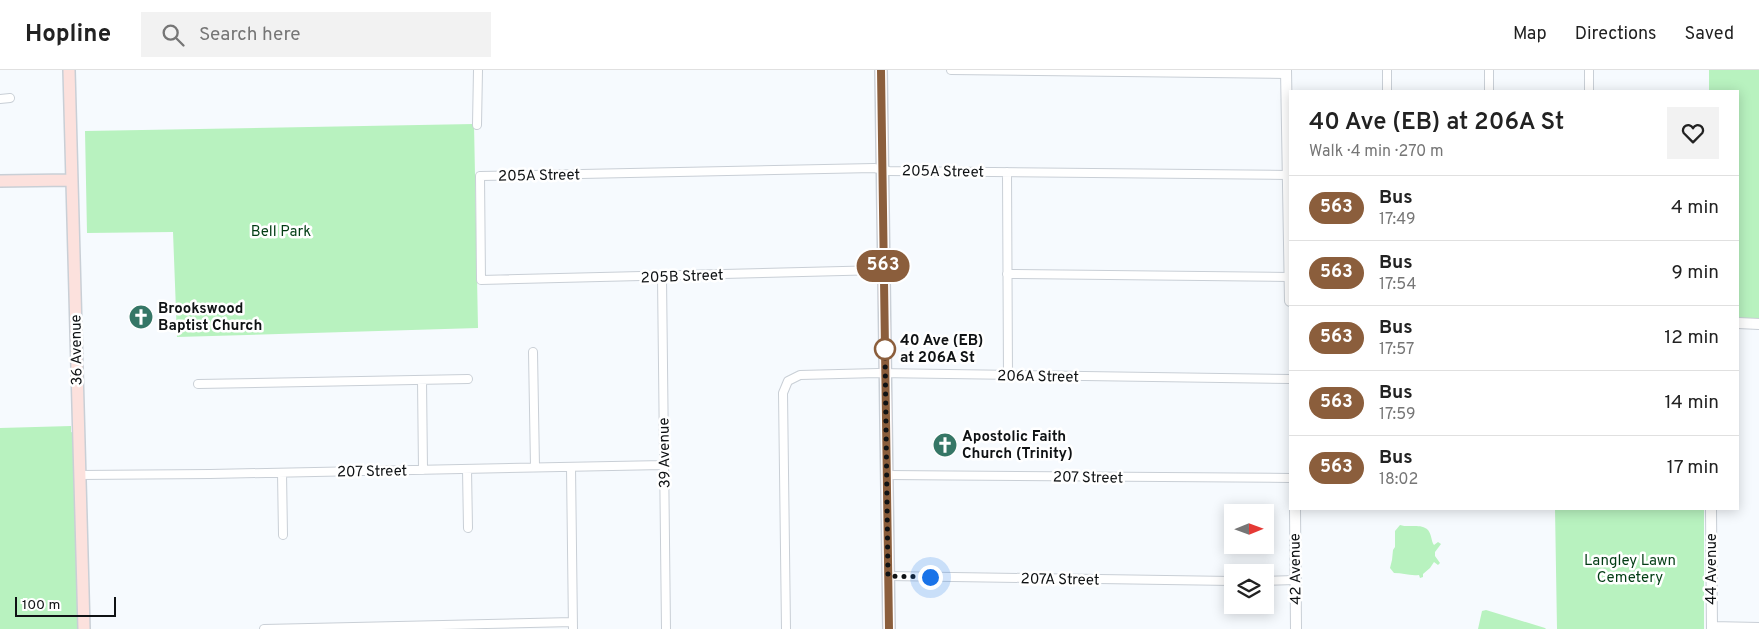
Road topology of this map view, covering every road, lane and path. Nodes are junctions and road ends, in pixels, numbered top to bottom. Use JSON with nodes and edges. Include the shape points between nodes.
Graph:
{"nodes":[{"id":1,"x":69,"y":70,"type":"edge"},
{"id":2,"x":478,"y":70,"type":"edge"},
{"id":3,"x":880,"y":70,"type":"edge"},
{"id":4,"x":951,"y":70,"type":"edge"},
{"id":5,"x":1387,"y":70,"type":"edge"},
{"id":6,"x":1489,"y":70,"type":"edge"},
{"id":7,"x":1589,"y":70,"type":"edge"},
{"id":8,"x":1286,"y":72,"type":"edge"},
{"id":9,"x":1387,"y":90,"type":"edge"},
{"id":10,"x":1489,"y":90,"type":"edge"},
{"id":11,"x":1589,"y":90,"type":"edge"},
{"id":12,"x":10,"y":98,"type":"dead end"},
{"id":13,"x":0,"y":99,"type":"edge"},
{"id":14,"x":477,"y":125,"type":"dead end"},
{"id":15,"x":882,"y":170,"type":"junction"},
{"id":16,"x":1007,"y":172,"type":"junction"},
{"id":17,"x":1288,"y":175,"type":"junction"},
{"id":18,"x":71,"y":180,"type":"junction"},
{"id":19,"x":0,"y":181,"type":"edge"},
{"id":20,"x":884,"y":270,"type":"junction"},
{"id":21,"x":1007,"y":274,"type":"junction"},
{"id":22,"x":662,"y":277,"type":"junction"},
{"id":23,"x":1289,"y":277,"type":"edge"},
{"id":24,"x":481,"y":280,"type":"joint"},
{"id":25,"x":1739,"y":323,"type":"edge"},
{"id":26,"x":1759,"y":324,"type":"edge"},
{"id":27,"x":533,"y":352,"type":"dead end"},
{"id":28,"x":885,"y":374,"type":"junction"},
{"id":29,"x":1008,"y":376,"type":"junction"},
{"id":30,"x":468,"y":379,"type":"dead end"},
{"id":31,"x":1289,"y":379,"type":"edge"},
{"id":32,"x":422,"y":380,"type":"junction"},
{"id":33,"x":198,"y":384,"type":"dead end"},
{"id":34,"x":664,"y":465,"type":"junction"},
{"id":35,"x":571,"y":466,"type":"junction"},
{"id":36,"x":535,"y":468,"type":"junction"},
{"id":37,"x":467,"y":469,"type":"junction"},
{"id":38,"x":423,"y":470,"type":"junction"},
{"id":39,"x":282,"y":473,"type":"junction"},
{"id":40,"x":79,"y":475,"type":"junction"},
{"id":41,"x":886,"y":475,"type":"junction"},
{"id":42,"x":1289,"y":478,"type":"edge"},
{"id":43,"x":1294,"y":510,"type":"edge"},
{"id":44,"x":1711,"y":510,"type":"edge"},
{"id":45,"x":468,"y":528,"type":"dead end"},
{"id":46,"x":283,"y":535,"type":"dead end"},
{"id":47,"x":888,"y":576,"type":"junction"},
{"id":48,"x":1274,"y":580,"type":"edge"},
{"id":49,"x":1295,"y":580,"type":"junction"},
{"id":50,"x":1224,"y":581,"type":"edge"},
{"id":51,"x":573,"y":626,"type":"edge"},
{"id":52,"x":1712,"y":628,"type":"edge"},
{"id":53,"x":1759,"y":628,"type":"edge"},
{"id":54,"x":84,"y":629,"type":"edge"},
{"id":55,"x":264,"y":629,"type":"edge"},
{"id":56,"x":666,"y":629,"type":"edge"},
{"id":57,"x":786,"y":629,"type":"edge"},
{"id":58,"x":889,"y":629,"type":"edge"},
{"id":59,"x":1296,"y":629,"type":"edge"}],
"edges":[{"from":1,"to":18,"type":"main road","name":"36 Avenue"},
{"from":2,"to":14,"type":"street"},
{"from":3,"to":15,"type":"main road"},
{"from":4,"to":8,"type":"street"},
{"from":5,"to":9,"type":"street"},
{"from":6,"to":10,"type":"street"},
{"from":7,"to":11,"type":"street"},
{"from":8,"to":17,"type":"street"},
{"from":12,"to":13,"type":"street"},
{"from":15,"to":16,"type":"street","name":"205A Street"},
{"from":15,"to":20,"type":"main road"},
{"from":15,"to":24,"type":"street","name":"205A Street","via":[[480,176]]},
{"from":16,"to":17,"type":"street","name":"205A Street"},
{"from":16,"to":21,"type":"street"},
{"from":17,"to":23,"type":"street"},
{"from":18,"to":19,"type":"main road"},
{"from":18,"to":40,"type":"main road","name":"36 Avenue"},
{"from":20,"to":22,"type":"street","name":"205B Street"},
{"from":20,"to":28,"type":"main road"},
{"from":21,"to":23,"type":"street"},
{"from":21,"to":29,"type":"street"},
{"from":22,"to":24,"type":"street","name":"205B Street"},
{"from":22,"to":34,"type":"street","name":"39 Avenue"},
{"from":25,"to":26,"type":"street"},
{"from":27,"to":36,"type":"street"},
{"from":28,"to":29,"type":"street","name":"206A Street"},
{"from":28,"to":41,"type":"main road"},
{"from":28,"to":57,"type":"street","name":"206A Street","via":[[800,375],[788,381],[783,393]]},
{"from":29,"to":31,"type":"street","name":"206A Street"},
{"from":30,"to":32,"type":"street"},
{"from":32,"to":33,"type":"street"},
{"from":32,"to":38,"type":"street"},
{"from":34,"to":35,"type":"street","name":"207 Street"},
{"from":34,"to":56,"type":"street","name":"39 Avenue"},
{"from":35,"to":36,"type":"street","name":"207 Street"},
{"from":35,"to":51,"type":"street"},
{"from":36,"to":37,"type":"street","name":"207 Street"},
{"from":37,"to":38,"type":"street","name":"207 Street"},
{"from":37,"to":45,"type":"street"},
{"from":38,"to":39,"type":"street","name":"207 Street"},
{"from":39,"to":40,"type":"street","name":"207 Street"},
{"from":39,"to":46,"type":"street"},
{"from":40,"to":54,"type":"main road","name":"36 Avenue"},
{"from":41,"to":42,"type":"street","name":"207 Street"},
{"from":41,"to":47,"type":"main road"},
{"from":43,"to":49,"type":"street","name":"42 Avenue"},
{"from":44,"to":52,"type":"street","name":"44 Avenue"},
{"from":47,"to":50,"type":"street","name":"207A Street"},
{"from":47,"to":58,"type":"main road"},
{"from":48,"to":49,"type":"street"},
{"from":49,"to":59,"type":"street","name":"42 Avenue"},
{"from":51,"to":55,"type":"street"},
{"from":52,"to":53,"type":"street"}]}
